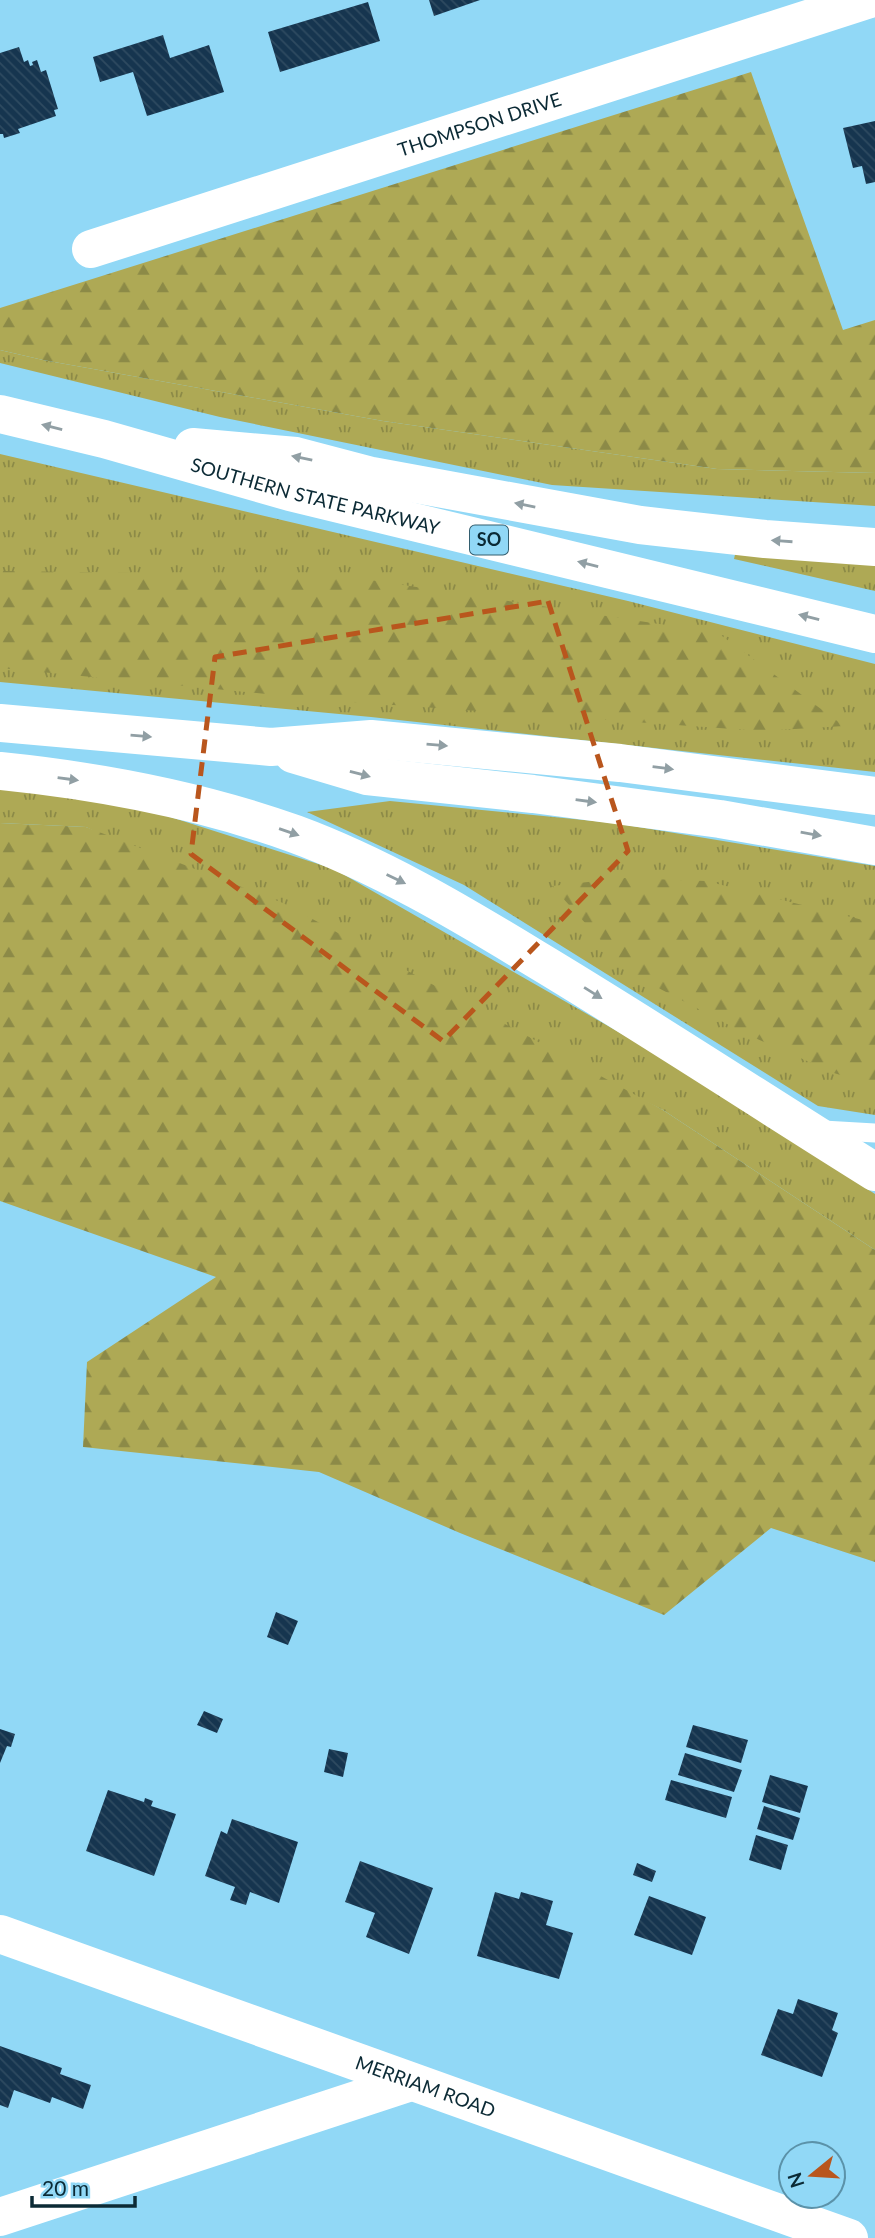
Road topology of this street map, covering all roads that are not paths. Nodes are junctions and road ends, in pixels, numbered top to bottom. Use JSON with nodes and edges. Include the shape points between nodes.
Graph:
{"nodes":[{"id":1,"x":867,"y":0,"type":"edge"},
{"id":2,"x":91,"y":249,"type":"dead end"},
{"id":3,"x":0,"y":414,"type":"edge"},
{"id":4,"x":104,"y":439,"type":"junction"},
{"id":5,"x":875,"y":547,"type":"edge"},
{"id":6,"x":875,"y":634,"type":"edge"},
{"id":7,"x":0,"y":723,"type":"edge"},
{"id":8,"x":271,"y":747,"type":"junction"},
{"id":9,"x":0,"y":771,"type":"edge"},
{"id":10,"x":875,"y":796,"type":"edge"},
{"id":11,"x":875,"y":846,"type":"edge"},
{"id":12,"x":808,"y":1130,"type":"junction"},
{"id":13,"x":875,"y":1133,"type":"edge"},
{"id":14,"x":875,"y":1172,"type":"edge"},
{"id":15,"x":0,"y":1934,"type":"edge"},
{"id":16,"x":411,"y":2082,"type":"junction"},
{"id":17,"x":0,"y":2217,"type":"edge"},
{"id":18,"x":849,"y":2238,"type":"edge"}],
"edges":[{"from":1,"to":2,"type":"main road","name":"THOMPSON DRIVE"},
{"from":4,"to":3,"type":"main road","name":"SOUTHERN STATE PARKWAY","number":"SO","one_way":true},
{"from":5,"to":4,"type":"main road","one_way":true,"via":[[640,525],[372,476],[296,456]]},
{"from":6,"to":4,"type":"main road","name":"SOUTHERN STATE PARKWAY","number":"SO","one_way":true,"via":[[290,492]]},
{"from":7,"to":8,"type":"main road","one_way":true},
{"from":8,"to":10,"type":"main road","one_way":true,"via":[[371,739],[620,762]]},
{"from":8,"to":11,"type":"main road","one_way":true,"via":[[367,776],[720,819]]},
{"from":9,"to":12,"type":"main road","one_way":true,"via":[[79,780],[168,799],[259,822],[334,850],[473,921]]},
{"from":12,"to":13,"type":"lane"},
{"from":12,"to":14,"type":"main road"},
{"from":15,"to":16,"type":"main road","name":"MERRIAM ROAD"},
{"from":16,"to":17,"type":"main road"},
{"from":16,"to":18,"type":"main road","name":"MERRIAM ROAD"}]}
